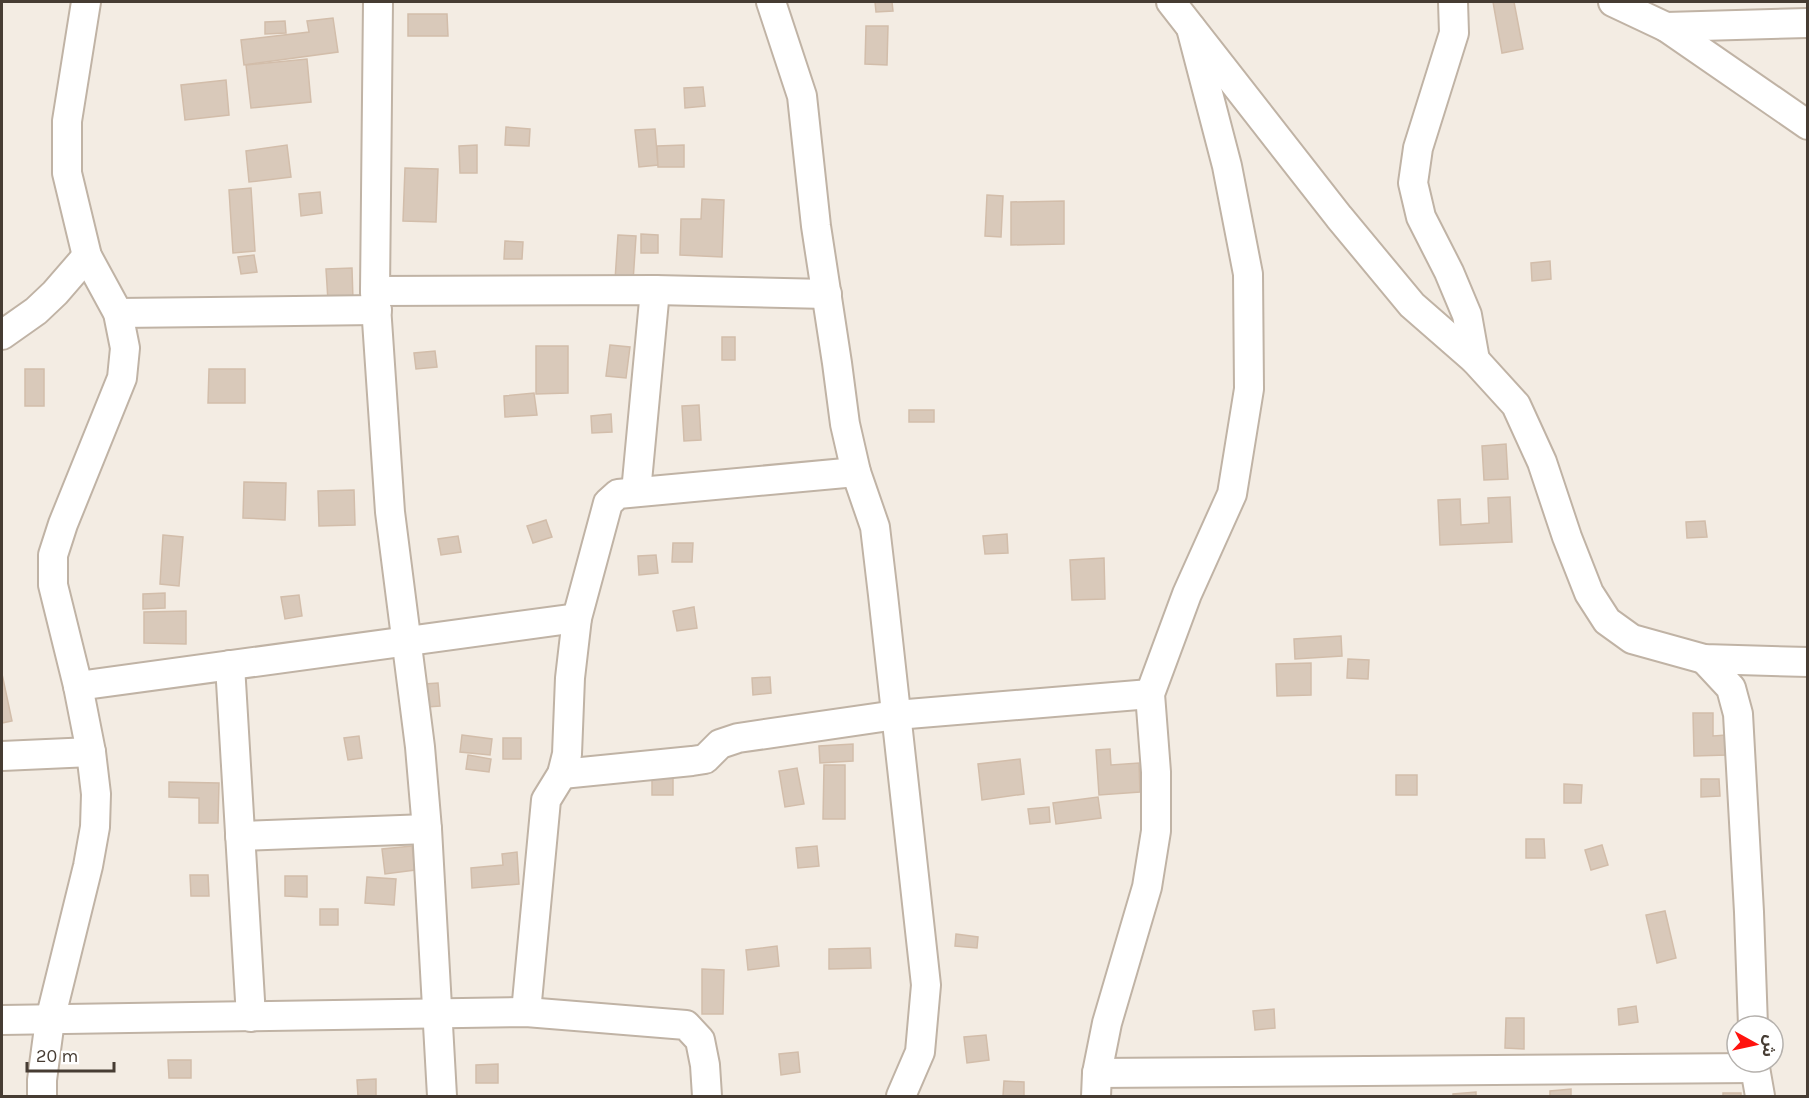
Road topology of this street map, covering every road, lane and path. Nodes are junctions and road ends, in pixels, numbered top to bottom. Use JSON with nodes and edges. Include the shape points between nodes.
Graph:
{"nodes":[{"id":1,"x":86,"y":2,"type":"edge"},
{"id":2,"x":378,"y":2,"type":"edge"},
{"id":3,"x":771,"y":2,"type":"edge"},
{"id":4,"x":1171,"y":2,"type":"edge"},
{"id":5,"x":1453,"y":2,"type":"edge"},
{"id":6,"x":1613,"y":2,"type":"edge"},
{"id":7,"x":1733,"y":13,"type":"edge"},
{"id":8,"x":1808,"y":23,"type":"edge"},
{"id":9,"x":1666,"y":27,"type":"junction"},
{"id":10,"x":1191,"y":28,"type":"junction"},
{"id":11,"x":1808,"y":125,"type":"edge"},
{"id":12,"x":87,"y":256,"type":"junction"},
{"id":13,"x":655,"y":290,"type":"junction"},
{"id":14,"x":827,"y":294,"type":"junction"},
{"id":15,"x":376,"y":300,"type":"junction"},
{"id":16,"x":117,"y":313,"type":"junction"},
{"id":17,"x":2,"y":335,"type":"edge"},
{"id":18,"x":1475,"y":360,"type":"junction"},
{"id":19,"x":856,"y":472,"type":"junction"},
{"id":20,"x":636,"y":492,"type":"junction"},
{"id":21,"x":577,"y":618,"type":"junction"},
{"id":22,"x":406,"y":640,"type":"junction"},
{"id":23,"x":1704,"y":659,"type":"junction"},
{"id":24,"x":1808,"y":662,"type":"edge"},
{"id":25,"x":230,"y":665,"type":"junction"},
{"id":26,"x":78,"y":686,"type":"junction"},
{"id":27,"x":1150,"y":694,"type":"junction"},
{"id":28,"x":896,"y":716,"type":"junction"},
{"id":29,"x":91,"y":752,"type":"junction"},
{"id":30,"x":2,"y":756,"type":"edge"},
{"id":31,"x":562,"y":774,"type":"junction"},
{"id":32,"x":427,"y":829,"type":"junction"},
{"id":33,"x":240,"y":837,"type":"junction"},
{"id":34,"x":526,"y":1012,"type":"junction"},
{"id":35,"x":437,"y":1014,"type":"junction"},
{"id":36,"x":1753,"y":1014,"type":"edge"},
{"id":37,"x":251,"y":1017,"type":"junction"},
{"id":38,"x":2,"y":1020,"type":"edge"},
{"id":39,"x":51,"y":1020,"type":"junction"},
{"id":40,"x":1725,"y":1066,"type":"edge"},
{"id":41,"x":1756,"y":1074,"type":"edge"},
{"id":42,"x":1096,"y":1085,"type":"edge"},
{"id":43,"x":42,"y":1096,"type":"edge"},
{"id":44,"x":442,"y":1096,"type":"edge"},
{"id":45,"x":707,"y":1096,"type":"edge"},
{"id":46,"x":901,"y":1096,"type":"edge"},
{"id":47,"x":1760,"y":1096,"type":"edge"}],
"edges":[{"from":1,"to":12,"type":"street","via":[[67,121],[67,173]]},
{"from":2,"to":15,"type":"street"},
{"from":3,"to":14,"type":"street","via":[[802,96]]},
{"from":4,"to":10,"type":"street"},
{"from":5,"to":18,"type":"street","via":[[1454,33],[1418,148],[1413,183],[1421,217],[1467,315]]},
{"from":6,"to":9,"type":"street"},
{"from":7,"to":8,"type":"street"},
{"from":7,"to":9,"type":"street"},
{"from":9,"to":11,"type":"street"},
{"from":10,"to":18,"type":"street","via":[[1412,305]]},
{"from":10,"to":27,"type":"street","via":[[1227,166],[1248,274],[1249,390],[1232,494]]},
{"from":12,"to":16,"type":"street"},
{"from":12,"to":17,"type":"street","via":[[36,311]]},
{"from":13,"to":14,"type":"street"},
{"from":13,"to":15,"type":"street"},
{"from":13,"to":20,"type":"street"},
{"from":14,"to":19,"type":"street","via":[[845,424]]},
{"from":15,"to":16,"type":"street"},
{"from":15,"to":22,"type":"street","via":[[390,512]]},
{"from":16,"to":26,"type":"street","via":[[125,348],[122,378],[53,555],[53,585]]},
{"from":18,"to":23,"type":"street","via":[[1516,405],[1542,462],[1589,593],[1607,621],[1632,639]]},
{"from":19,"to":20,"type":"street"},
{"from":19,"to":28,"type":"street","via":[[874,527]]},
{"from":20,"to":21,"type":"street","via":[[618,494],[608,503]]},
{"from":21,"to":22,"type":"street"},
{"from":21,"to":31,"type":"street","via":[[567,754]]},
{"from":22,"to":25,"type":"street"},
{"from":22,"to":32,"type":"street"},
{"from":23,"to":24,"type":"street"},
{"from":23,"to":36,"type":"street","via":[[1731,688],[1738,714]]},
{"from":25,"to":26,"type":"street"},
{"from":25,"to":33,"type":"street"},
{"from":26,"to":29,"type":"street"},
{"from":27,"to":28,"type":"street"},
{"from":27,"to":42,"type":"street","via":[[1156,831],[1147,887],[1107,1023]]},
{"from":28,"to":31,"type":"street","via":[[738,738],[720,744],[705,759],[692,762]]},
{"from":28,"to":46,"type":"street","via":[[926,985],[920,1052]]},
{"from":29,"to":30,"type":"street"},
{"from":29,"to":39,"type":"street","via":[[95,827]]},
{"from":31,"to":34,"type":"street","via":[[546,800]]},
{"from":32,"to":33,"type":"street"},
{"from":32,"to":35,"type":"street"},
{"from":33,"to":37,"type":"street"},
{"from":34,"to":35,"type":"street"},
{"from":34,"to":45,"type":"street","via":[[686,1025],[700,1040]]},
{"from":35,"to":37,"type":"street"},
{"from":35,"to":44,"type":"street"},
{"from":37,"to":39,"type":"street"},
{"from":38,"to":39,"type":"street"},
{"from":39,"to":43,"type":"street"},
{"from":40,"to":42,"type":"street"},
{"from":41,"to":47,"type":"street"}]}
